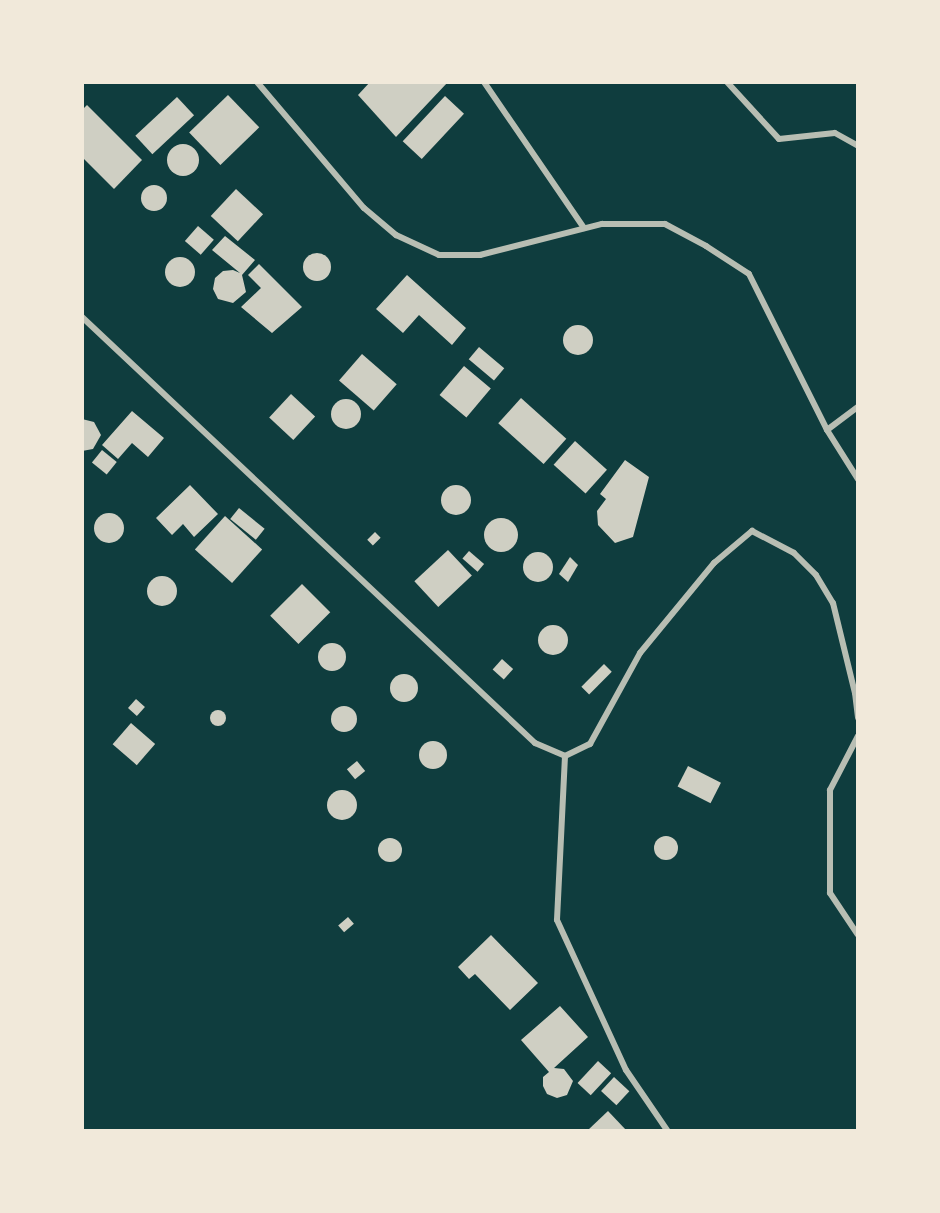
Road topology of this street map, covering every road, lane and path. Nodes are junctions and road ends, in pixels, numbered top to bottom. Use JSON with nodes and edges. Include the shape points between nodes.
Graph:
{"nodes":[{"id":1,"x":257,"y":82,"type":"edge"},
{"id":2,"x":484,"y":82,"type":"edge"},
{"id":3,"x":727,"y":82,"type":"edge"},
{"id":4,"x":858,"y":146,"type":"edge"},
{"id":5,"x":584,"y":228,"type":"junction"},
{"id":6,"x":82,"y":317,"type":"edge"},
{"id":7,"x":858,"y":407,"type":"edge"},
{"id":8,"x":827,"y":430,"type":"junction"},
{"id":9,"x":858,"y":478,"type":"edge"},
{"id":10,"x":858,"y":718,"type":"edge"},
{"id":11,"x":858,"y":736,"type":"edge"},
{"id":12,"x":565,"y":756,"type":"junction"},
{"id":13,"x":858,"y":935,"type":"edge"},
{"id":14,"x":667,"y":1131,"type":"edge"}],
"edges":[{"from":1,"to":5,"type":"street","via":[[364,208],[396,235],[439,255],[480,255]]},
{"from":2,"to":5,"type":"street"},
{"from":3,"to":4,"type":"street","via":[[779,139],[835,133]]},
{"from":5,"to":8,"type":"street","via":[[602,224],[665,224],[748,274]]},
{"from":6,"to":12,"type":"street","via":[[535,743]]},
{"from":7,"to":8,"type":"street"},
{"from":8,"to":9,"type":"street"},
{"from":10,"to":12,"type":"street","via":[[833,603],[816,575],[794,554],[752,531],[714,563],[640,653],[590,744]]},
{"from":11,"to":13,"type":"street","via":[[830,790],[830,893]]},
{"from":12,"to":14,"type":"street","via":[[557,920],[626,1070]]}]}
